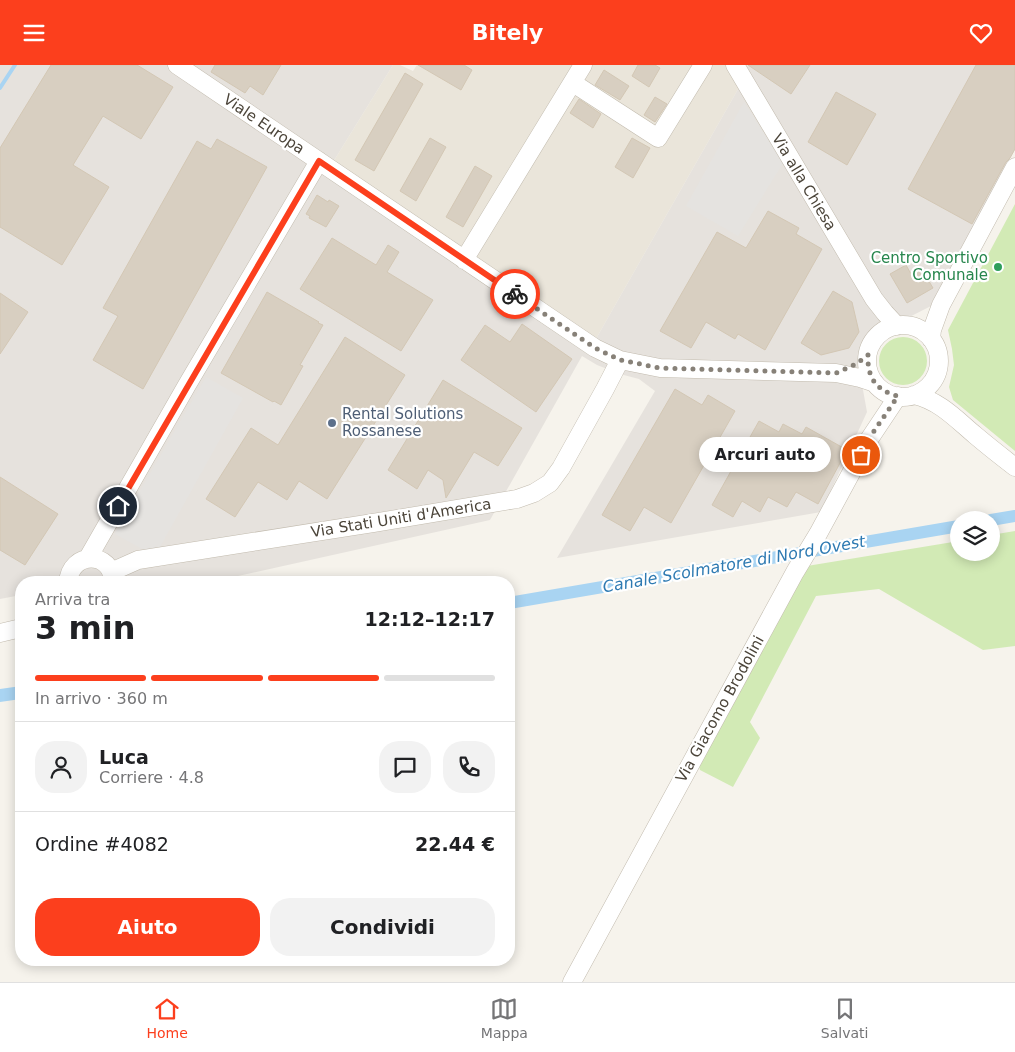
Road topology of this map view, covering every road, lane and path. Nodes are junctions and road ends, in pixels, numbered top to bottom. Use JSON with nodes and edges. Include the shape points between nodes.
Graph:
{"nodes":[{"id":1,"x":177,"y":65,"type":"edge"},
{"id":2,"x":583,"y":65,"type":"edge"},
{"id":3,"x":703,"y":65,"type":"edge"},
{"id":4,"x":735,"y":65,"type":"edge"},
{"id":5,"x":574,"y":83,"type":"junction"},
{"id":6,"x":319,"y":161,"type":"junction"},
{"id":7,"x":1015,"y":167,"type":"edge"},
{"id":8,"x":464,"y":260,"type":"junction"},
{"id":9,"x":874,"y":299,"type":"junction"},
{"id":10,"x":941,"y":305,"type":"junction"},
{"id":11,"x":905,"y":326,"type":"junction"},
{"id":12,"x":879,"y":334,"type":"junction"},
{"id":13,"x":931,"y":339,"type":"junction"},
{"id":14,"x":868,"y":355,"type":"junction"},
{"id":15,"x":620,"y":360,"type":"junction"},
{"id":16,"x":836,"y":373,"type":"junction"},
{"id":17,"x":934,"y":379,"type":"junction"},
{"id":18,"x":876,"y":385,"type":"junction"},
{"id":19,"x":906,"y":395,"type":"junction"},
{"id":20,"x":943,"y":407,"type":"junction"},
{"id":21,"x":870,"y":437,"type":"junction"},
{"id":22,"x":1015,"y":467,"type":"edge"},
{"id":23,"x":88,"y":558,"type":"junction"},
{"id":24,"x":68,"y":576,"type":"edge"},
{"id":25,"x":112,"y":576,"type":"edge"},
{"id":26,"x":114,"y":576,"type":"edge"},
{"id":27,"x":15,"y":629,"type":"edge"},
{"id":28,"x":0,"y":633,"type":"edge"},
{"id":29,"x":572,"y":982,"type":"edge"}],
"edges":[{"from":1,"to":6,"type":"street","name":"Viale Europa"},
{"from":2,"to":5,"type":"street"},
{"from":3,"to":5,"type":"street","via":[[658,138]]},
{"from":4,"to":9,"type":"street","name":"Via alla Chiesa"},
{"from":5,"to":8,"type":"street"},
{"from":6,"to":8,"type":"street","name":"Viale Europa"},
{"from":6,"to":23,"type":"street"},
{"from":7,"to":10,"type":"street"},
{"from":8,"to":15,"type":"street","name":"Viale Europa","via":[[595,348]]},
{"from":9,"to":11,"type":"street","name":"Via alla Chiesa","via":[[885,313]]},
{"from":9,"to":12,"type":"street","name":"Via alla Chiesa"},
{"from":10,"to":11,"type":"street","via":[[930,317]]},
{"from":10,"to":13,"type":"street"},
{"from":11,"to":12,"type":"street"},
{"from":11,"to":13,"type":"street","via":[[923,331]]},
{"from":12,"to":14,"type":"street"},
{"from":13,"to":17,"type":"street","via":[[938,359]]},
{"from":14,"to":16,"type":"street","name":"Viale Europa"},
{"from":14,"to":18,"type":"street","via":[[867,365]]},
{"from":15,"to":16,"type":"street","name":"Viale Europa","via":[[660,368]]},
{"from":15,"to":26,"type":"street","name":"Via Stati Uniti d'America","via":[[550,483],[534,493],[517,499],[138,560]]},
{"from":16,"to":18,"type":"street","name":"Viale Europa"},
{"from":17,"to":19,"type":"street","via":[[922,391]]},
{"from":17,"to":20,"type":"street"},
{"from":18,"to":19,"type":"street","via":[[884,391]]},
{"from":18,"to":21,"type":"street","name":"Via Giacomo Brodolini","via":[[880,398]]},
{"from":19,"to":20,"type":"street","via":[[925,397]]},
{"from":19,"to":21,"type":"street","name":"Via Giacomo Brodolini"},
{"from":20,"to":22,"type":"street"},
{"from":21,"to":29,"type":"street","name":"Via Giacomo Brodolini"},
{"from":23,"to":24,"type":"street","via":[[76,563]]},
{"from":23,"to":25,"type":"street","via":[[102,561]]},
{"from":27,"to":28,"type":"street"}]}
